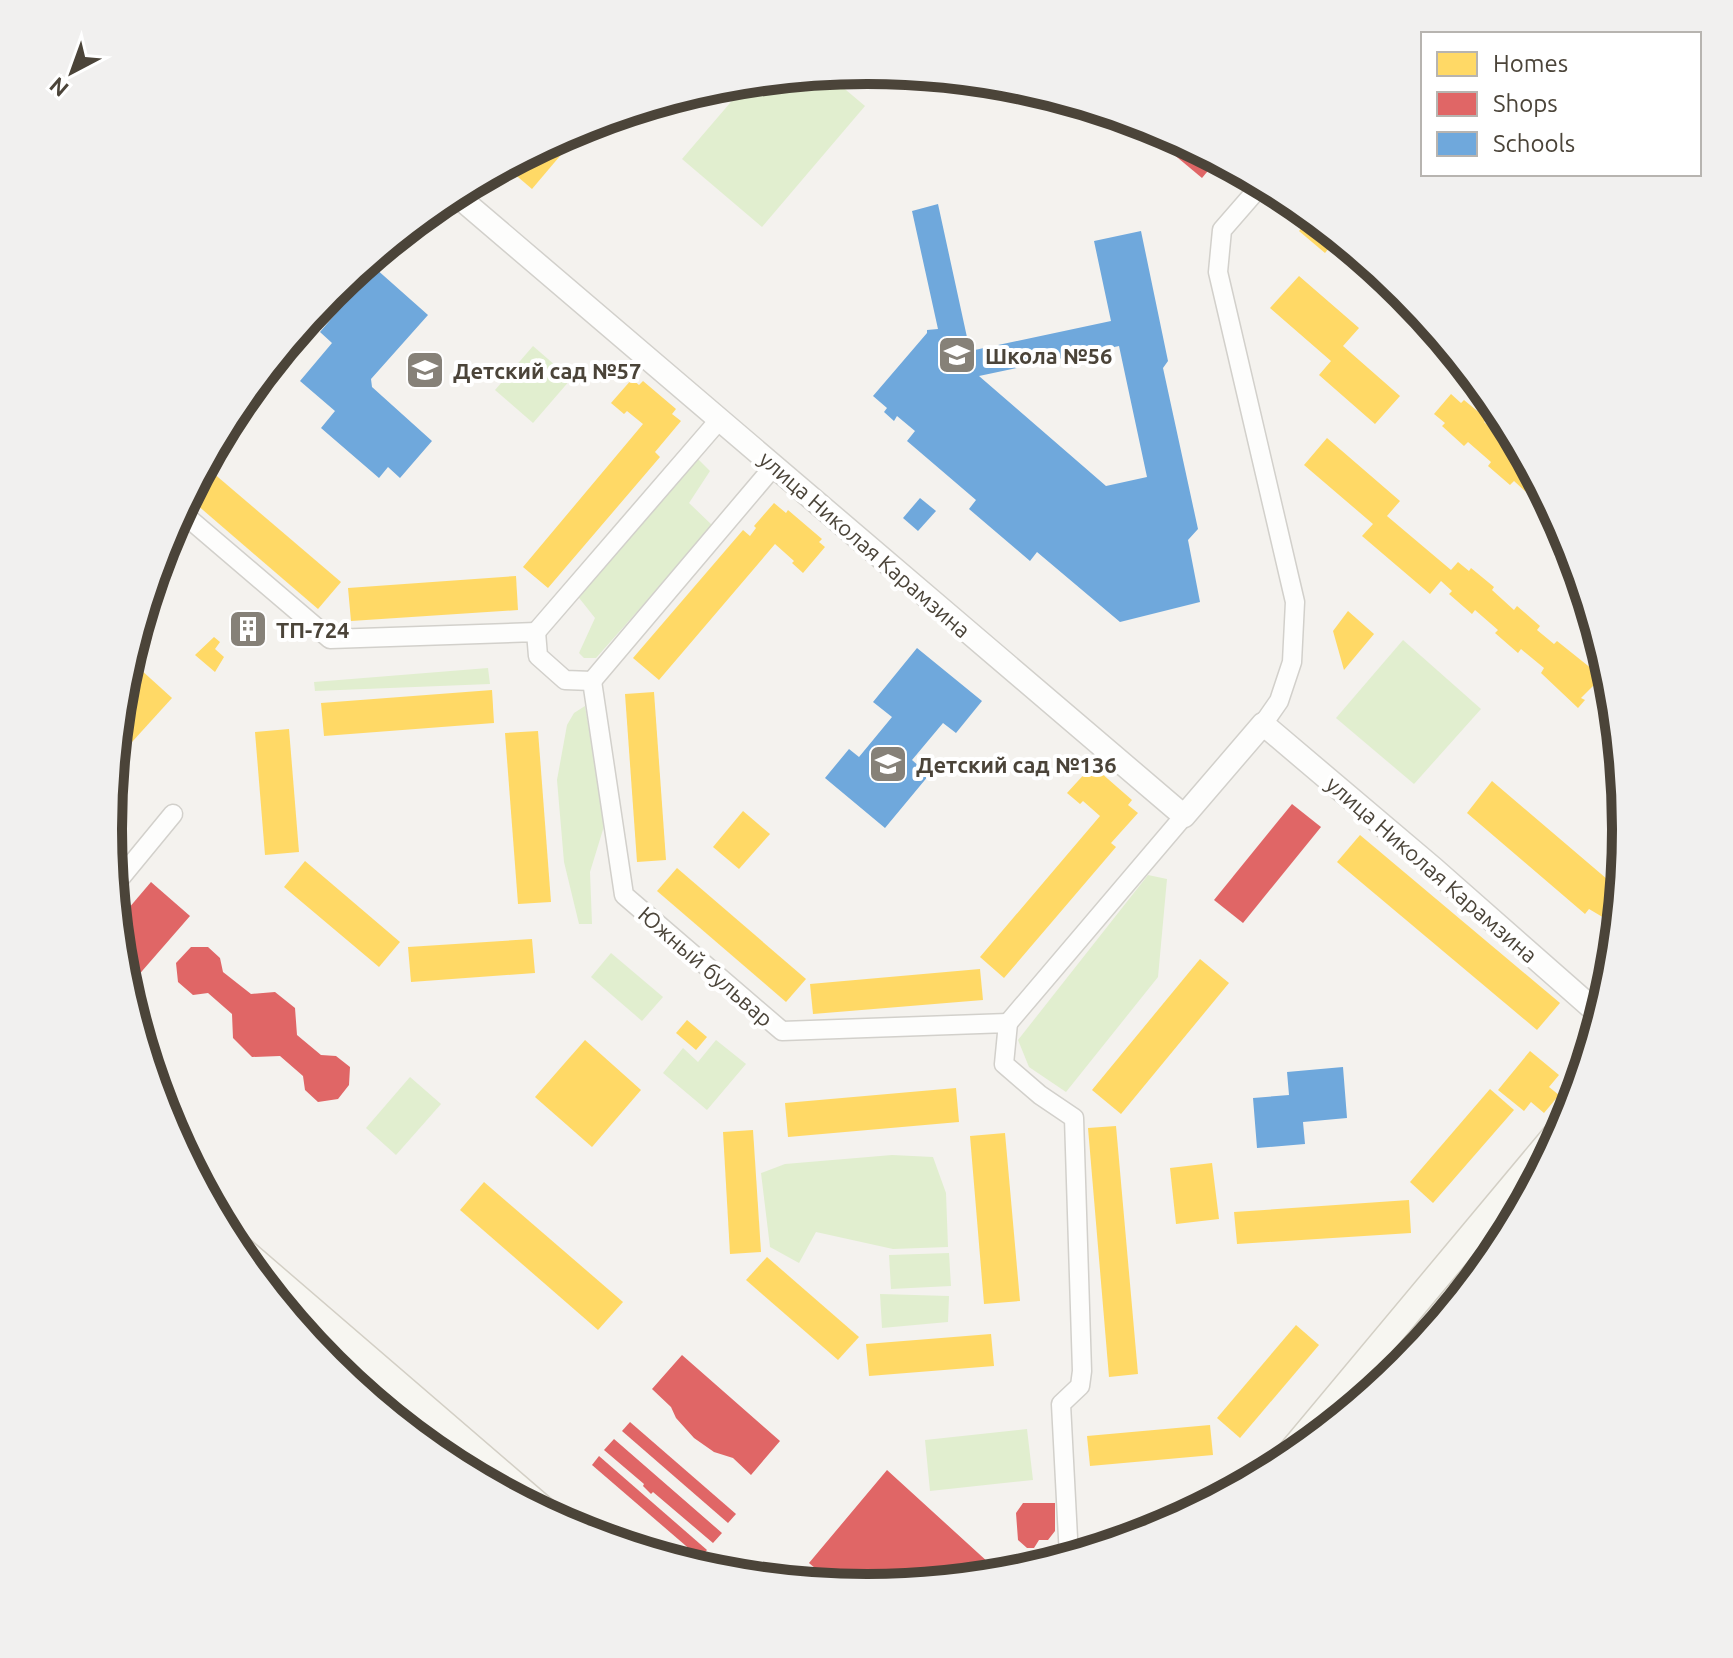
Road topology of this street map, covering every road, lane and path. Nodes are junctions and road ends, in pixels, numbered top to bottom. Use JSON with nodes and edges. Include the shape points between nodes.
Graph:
{"nodes":[{"id":1,"x":1254,"y":193,"type":"edge"},
{"id":2,"x":465,"y":202,"type":"edge"},
{"id":3,"x":720,"y":419,"type":"junction"},
{"id":4,"x":774,"y":466,"type":"junction"},
{"id":5,"x":189,"y":519,"type":"edge"},
{"id":6,"x":536,"y":632,"type":"junction"},
{"id":7,"x":592,"y":681,"type":"junction"},
{"id":8,"x":1263,"y":724,"type":"junction"},
{"id":9,"x":173,"y":814,"type":"dead end"},
{"id":10,"x":1184,"y":816,"type":"junction"},
{"id":11,"x":123,"y":875,"type":"edge"},
{"id":12,"x":1590,"y":1006,"type":"edge"},
{"id":13,"x":1008,"y":1023,"type":"junction"},
{"id":14,"x":1534,"y":1162,"type":"edge"},
{"id":15,"x":268,"y":1272,"type":"edge"},
{"id":16,"x":354,"y":1347,"type":"junction"},
{"id":17,"x":343,"y":1359,"type":"edge"},
{"id":18,"x":1315,"y":1424,"type":"edge"},
{"id":19,"x":514,"y":1485,"type":"edge"},
{"id":20,"x":1068,"y":1546,"type":"edge"}],
"edges":[{"from":1,"to":8,"type":"street","via":[[1222,230],[1218,272],[1295,602],[1292,662],[1279,701]]},
{"from":2,"to":3,"type":"street","name":"улица Николая Карамзина"},
{"from":3,"to":4,"type":"street","name":"улица Николая Карамзина"},
{"from":3,"to":6,"type":"street"},
{"from":4,"to":7,"type":"street"},
{"from":4,"to":10,"type":"street","name":"улица Николая Карамзина"},
{"from":5,"to":6,"type":"street","via":[[330,639]]},
{"from":6,"to":7,"type":"street","via":[[538,656],[565,680]]},
{"from":7,"to":13,"type":"street","name":"Южный бульвар","via":[[624,895],[782,1031]]},
{"from":8,"to":10,"type":"street"},
{"from":8,"to":12,"type":"street","name":"улица Николая Карамзина"},
{"from":9,"to":11,"type":"street"},
{"from":10,"to":13,"type":"street"},
{"from":13,"to":20,"type":"street","via":[[1004,1064],[1074,1118],[1082,1371],[1080,1386],[1061,1404]]},
{"from":14,"to":18,"type":"main road"},
{"from":15,"to":16,"type":"main road"},
{"from":16,"to":17,"type":"street"},
{"from":16,"to":19,"type":"main road"}]}
